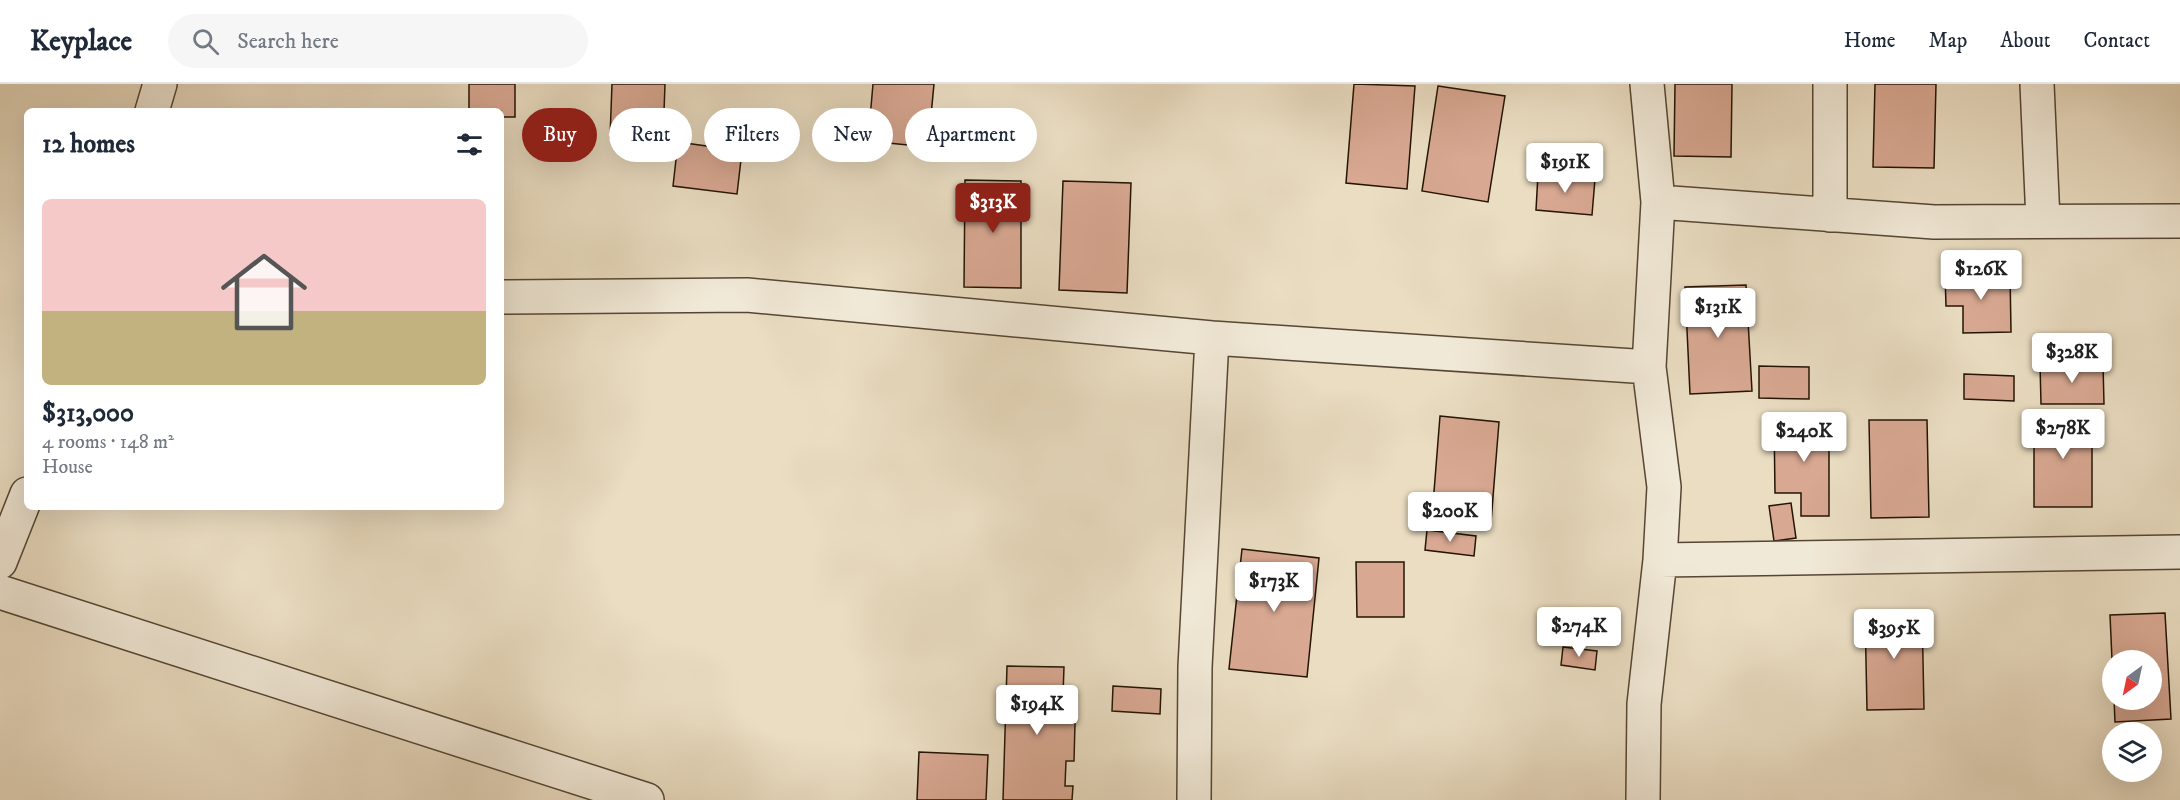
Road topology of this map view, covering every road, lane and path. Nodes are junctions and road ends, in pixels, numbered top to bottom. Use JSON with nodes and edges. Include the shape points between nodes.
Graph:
{"nodes":[{"id":1,"x":160,"y":84,"type":"edge"},
{"id":2,"x":1647,"y":84,"type":"edge"},
{"id":3,"x":1830,"y":84,"type":"edge"},
{"id":4,"x":2037,"y":84,"type":"edge"},
{"id":5,"x":153,"y":108,"type":"edge"},
{"id":6,"x":1658,"y":202,"type":"junction"},
{"id":7,"x":1830,"y":215,"type":"junction"},
{"id":8,"x":2043,"y":220,"type":"junction"},
{"id":9,"x":2180,"y":221,"type":"edge"},
{"id":10,"x":504,"y":297,"type":"edge"},
{"id":11,"x":1212,"y":338,"type":"junction"},
{"id":12,"x":1649,"y":367,"type":"junction"},
{"id":13,"x":24,"y":502,"type":"edge"},
{"id":14,"x":2180,"y":552,"type":"edge"},
{"id":15,"x":1660,"y":560,"type":"junction"},
{"id":16,"x":0,"y":562,"type":"edge"},
{"id":17,"x":0,"y":592,"type":"edge"},
{"id":18,"x":647,"y":800,"type":"edge"},
{"id":19,"x":1194,"y":800,"type":"edge"},
{"id":20,"x":1643,"y":800,"type":"edge"}],
"edges":[{"from":1,"to":5,"type":"street"},
{"from":2,"to":6,"type":"street"},
{"from":3,"to":7,"type":"street"},
{"from":4,"to":8,"type":"street"},
{"from":6,"to":7,"type":"street"},
{"from":6,"to":12,"type":"street"},
{"from":7,"to":8,"type":"street","via":[[1934,222]]},
{"from":8,"to":9,"type":"street"},
{"from":10,"to":11,"type":"street","via":[[747,295]]},
{"from":11,"to":12,"type":"street"},
{"from":11,"to":19,"type":"street","via":[[1195,667]]},
{"from":12,"to":15,"type":"street","via":[[1664,487]]},
{"from":13,"to":16,"type":"street"},
{"from":14,"to":15,"type":"street"},
{"from":15,"to":20,"type":"street","via":[[1644,704]]},
{"from":17,"to":18,"type":"street"}]}
